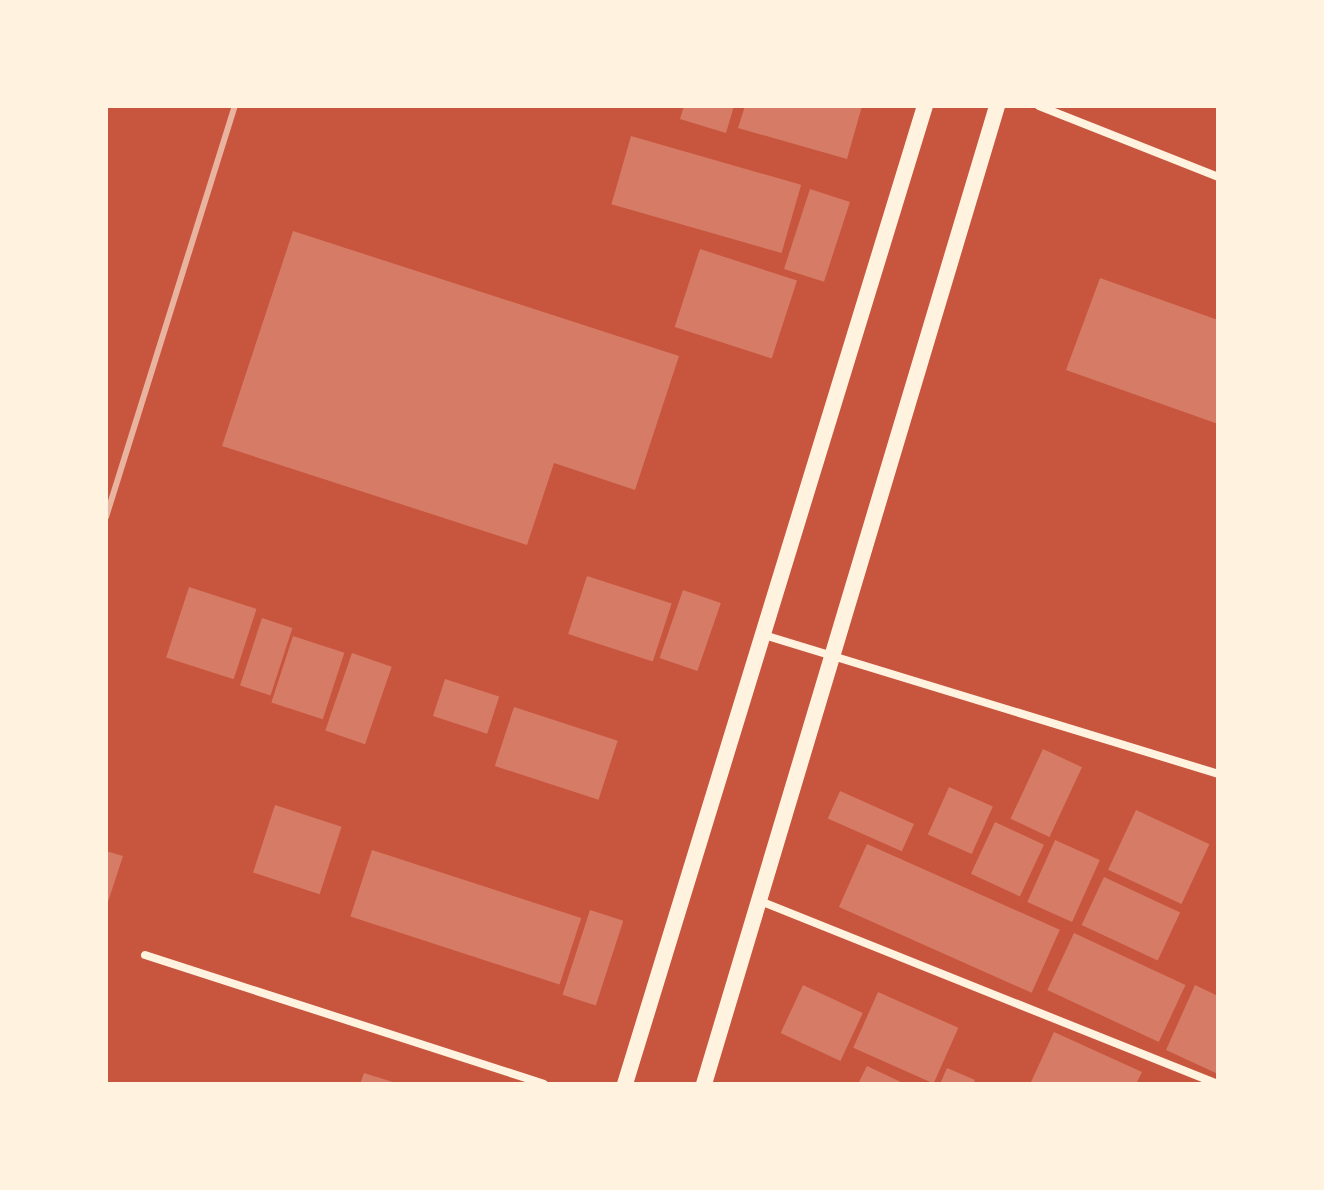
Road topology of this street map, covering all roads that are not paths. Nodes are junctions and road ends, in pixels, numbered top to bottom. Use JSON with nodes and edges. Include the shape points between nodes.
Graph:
{"nodes":[{"id":1,"x":925,"y":106,"type":"edge"},
{"id":2,"x":997,"y":106,"type":"edge"},
{"id":3,"x":1039,"y":106,"type":"edge"},
{"id":4,"x":1218,"y":177,"type":"edge"},
{"id":5,"x":764,"y":635,"type":"junction"},
{"id":6,"x":836,"y":656,"type":"junction"},
{"id":7,"x":1218,"y":774,"type":"edge"},
{"id":8,"x":760,"y":901,"type":"junction"},
{"id":9,"x":145,"y":955,"type":"dead end"},
{"id":10,"x":544,"y":1084,"type":"edge"},
{"id":11,"x":625,"y":1084,"type":"edge"},
{"id":12,"x":704,"y":1084,"type":"edge"},
{"id":13,"x":1218,"y":1084,"type":"edge"}],
"edges":[{"from":1,"to":5,"type":"main road"},
{"from":2,"to":6,"type":"main road"},
{"from":3,"to":4,"type":"street"},
{"from":5,"to":6,"type":"street"},
{"from":5,"to":11,"type":"main road"},
{"from":6,"to":7,"type":"street"},
{"from":6,"to":8,"type":"main road"},
{"from":8,"to":12,"type":"main road"},
{"from":8,"to":13,"type":"street"},
{"from":9,"to":10,"type":"street"}]}
